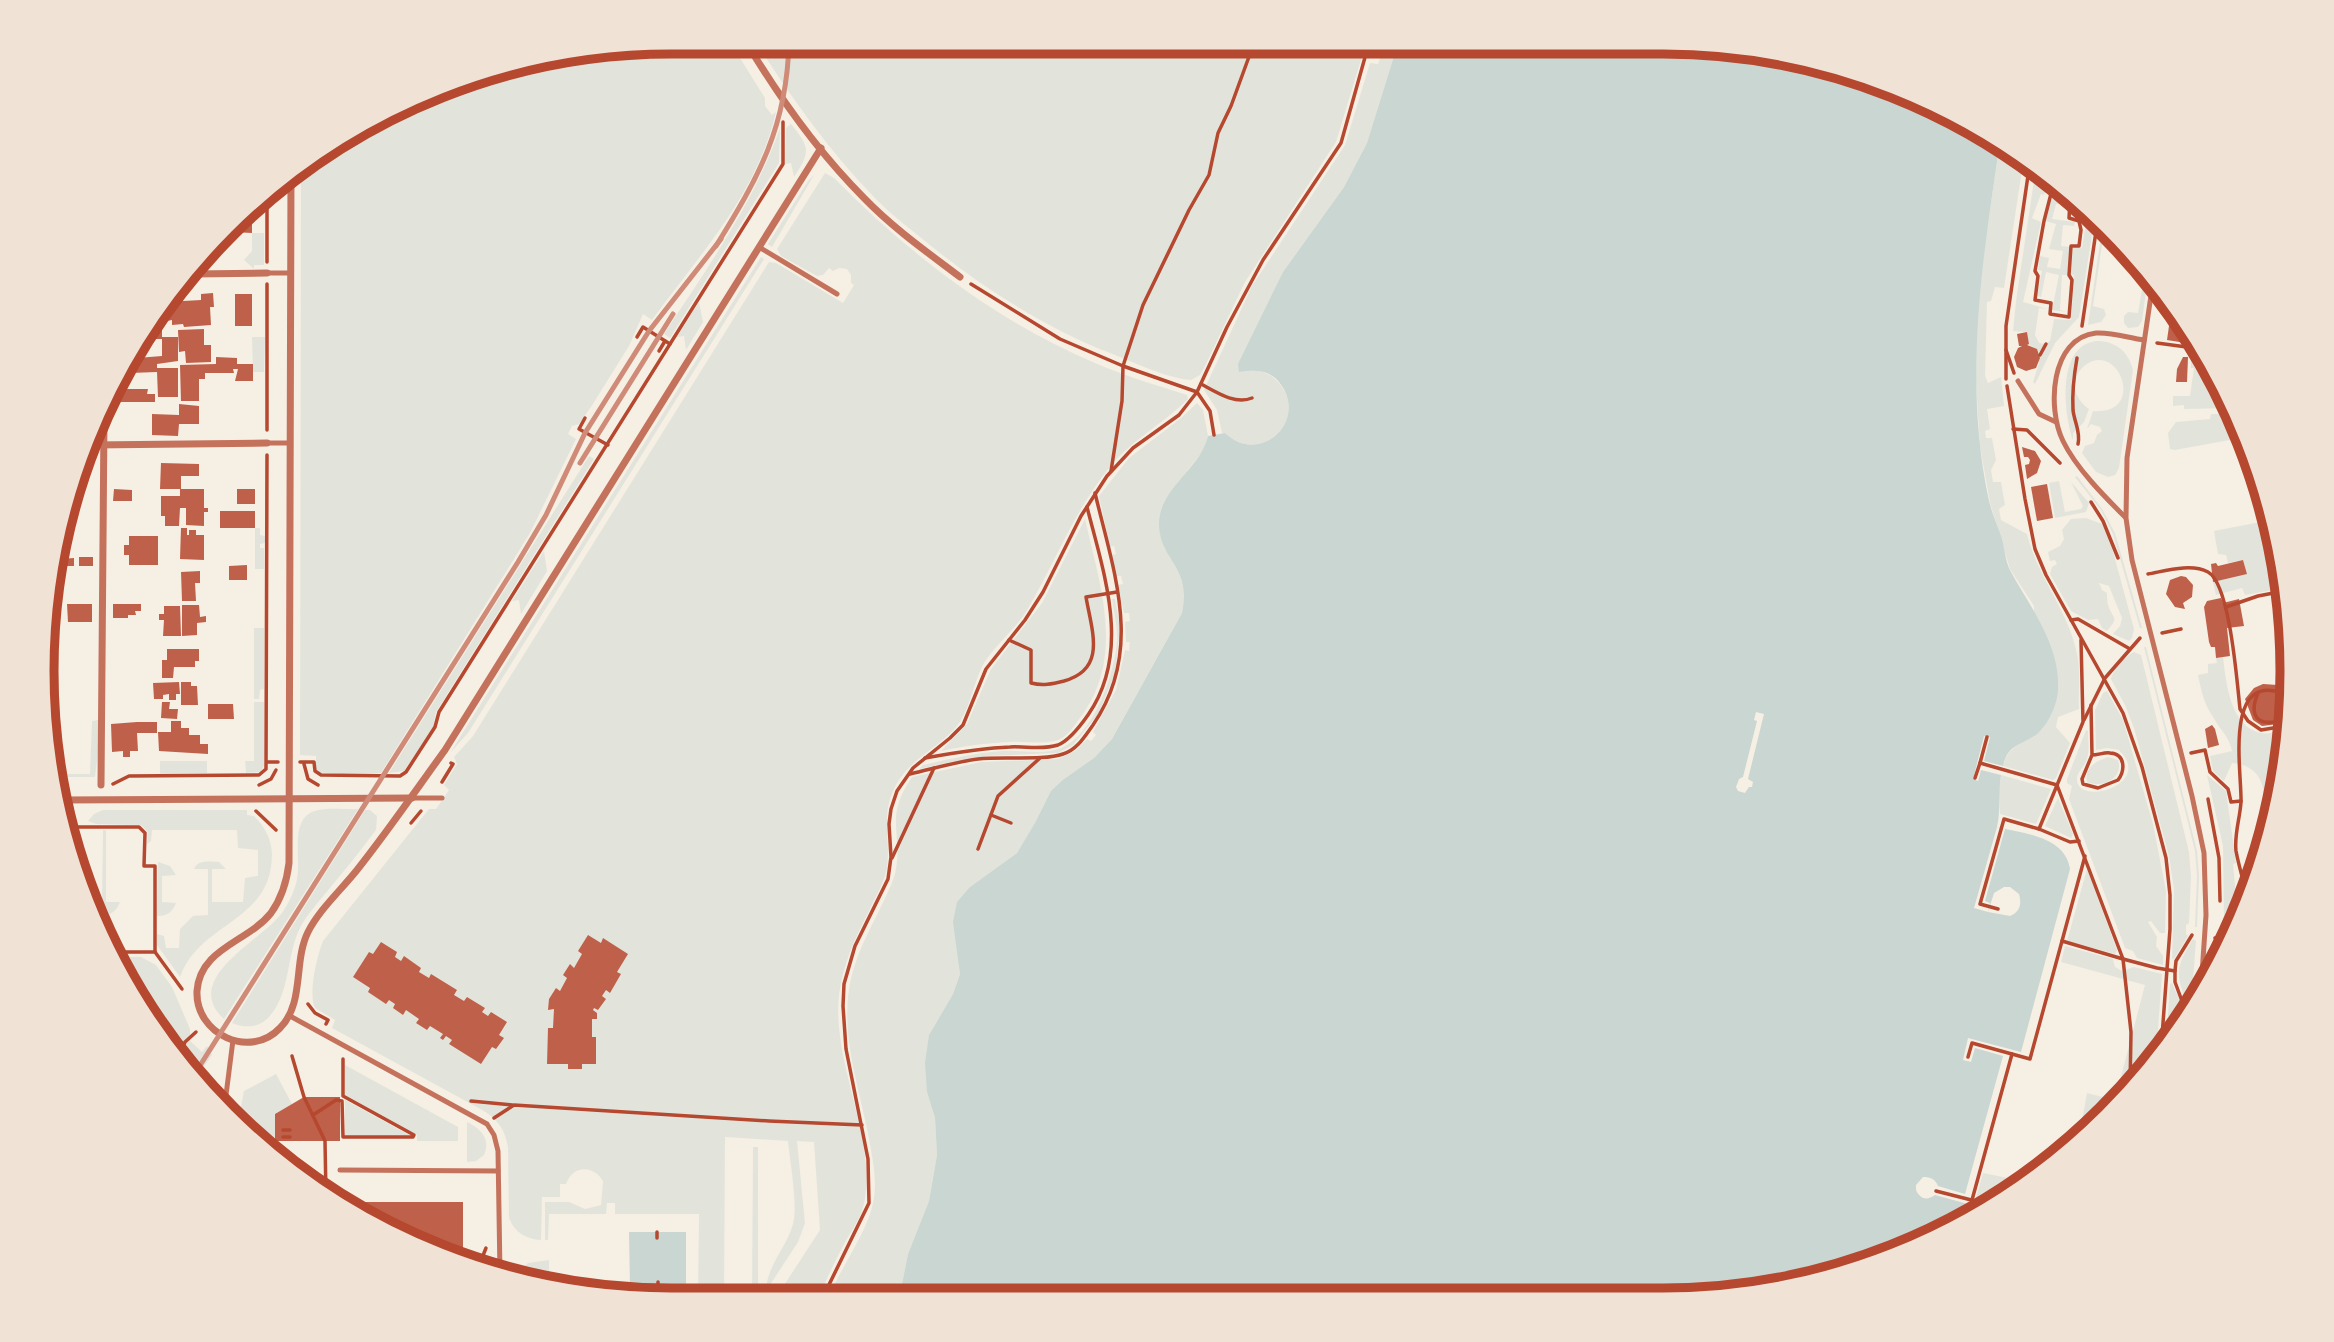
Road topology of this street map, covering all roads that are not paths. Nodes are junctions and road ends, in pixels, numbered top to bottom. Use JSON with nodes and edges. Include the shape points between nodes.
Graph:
{"nodes":[{"id":1,"x":755,"y":54,"type":"edge"},
{"id":2,"x":821,"y":148,"type":"junction"},
{"id":3,"x":291,"y":186,"type":"edge"},
{"id":4,"x":758,"y":247,"type":"junction"},
{"id":5,"x":290,"y":272,"type":"junction"},
{"id":6,"x":267,"y":273,"type":"joint"},
{"id":7,"x":199,"y":274,"type":"edge"},
{"id":8,"x":960,"y":277,"type":"road end"},
{"id":9,"x":837,"y":294,"type":"dead end"},
{"id":10,"x":2151,"y":295,"type":"edge"},
{"id":11,"x":2144,"y":342,"type":"junction"},
{"id":12,"x":2018,"y":381,"type":"road end"},
{"id":13,"x":2056,"y":422,"type":"junction"},
{"id":14,"x":104,"y":428,"type":"edge"},
{"id":15,"x":267,"y":443,"type":"joint"},
{"id":16,"x":290,"y":443,"type":"junction"},
{"id":17,"x":97,"y":445,"type":"edge"},
{"id":18,"x":105,"y":445,"type":"junction"},
{"id":19,"x":2126,"y":518,"type":"junction"},
{"id":20,"x":101,"y":785,"type":"joint"},
{"id":21,"x":412,"y":798,"type":"junction"},
{"id":22,"x":290,"y":799,"type":"junction"},
{"id":23,"x":442,"y":799,"type":"dead end"},
{"id":24,"x":68,"y":800,"type":"edge"},
{"id":25,"x":100,"y":800,"type":"junction"},
{"id":26,"x":2202,"y":970,"type":"edge"},
{"id":27,"x":289,"y":1016,"type":"junction"},
{"id":28,"x":233,"y":1040,"type":"junction"},
{"id":29,"x":226,"y":1097,"type":"edge"},
{"id":30,"x":340,"y":1170,"type":"dead end"},
{"id":31,"x":498,"y":1171,"type":"junction"},
{"id":32,"x":500,"y":1263,"type":"edge"}],
"edges":[{"from":1,"to":2,"type":"street"},
{"from":2,"to":4,"type":"street"},
{"from":2,"to":8,"type":"street","via":[[863,198]]},
{"from":3,"to":5,"type":"street"},
{"from":4,"to":9,"type":"lane"},
{"from":4,"to":21,"type":"street"},
{"from":5,"to":6,"type":"lane"},
{"from":5,"to":16,"type":"street"},
{"from":6,"to":7,"type":"street"},
{"from":10,"to":11,"type":"lane"},
{"from":11,"to":13,"type":"lane","via":[[2096,333],[2074,341],[2059,370]]},
{"from":11,"to":19,"type":"lane","via":[[2127,458]]},
{"from":12,"to":13,"type":"lane","via":[[2039,414]]},
{"from":13,"to":19,"type":"lane","via":[[2075,459]]},
{"from":14,"to":18,"type":"street"},
{"from":15,"to":16,"type":"lane"},
{"from":15,"to":18,"type":"street"},
{"from":16,"to":22,"type":"street"},
{"from":17,"to":18,"type":"street"},
{"from":18,"to":20,"type":"street"},
{"from":19,"to":26,"type":"lane","via":[[2204,853]]},
{"from":20,"to":25,"type":"lane"},
{"from":21,"to":22,"type":"street"},
{"from":21,"to":23,"type":"lane"},
{"from":21,"to":27,"type":"street","via":[[308,931]]},
{"from":22,"to":25,"type":"street"},
{"from":22,"to":28,"type":"street","via":[[288,870],[278,901],[266,918],[213,957],[199,982],[198,1002],[205,1022]]},
{"from":24,"to":25,"type":"street"},
{"from":27,"to":28,"type":"street","via":[[269,1036]]},
{"from":27,"to":31,"type":"lane","via":[[487,1124],[496,1143]]},
{"from":28,"to":29,"type":"lane"},
{"from":30,"to":31,"type":"lane"},
{"from":31,"to":32,"type":"lane"}]}
